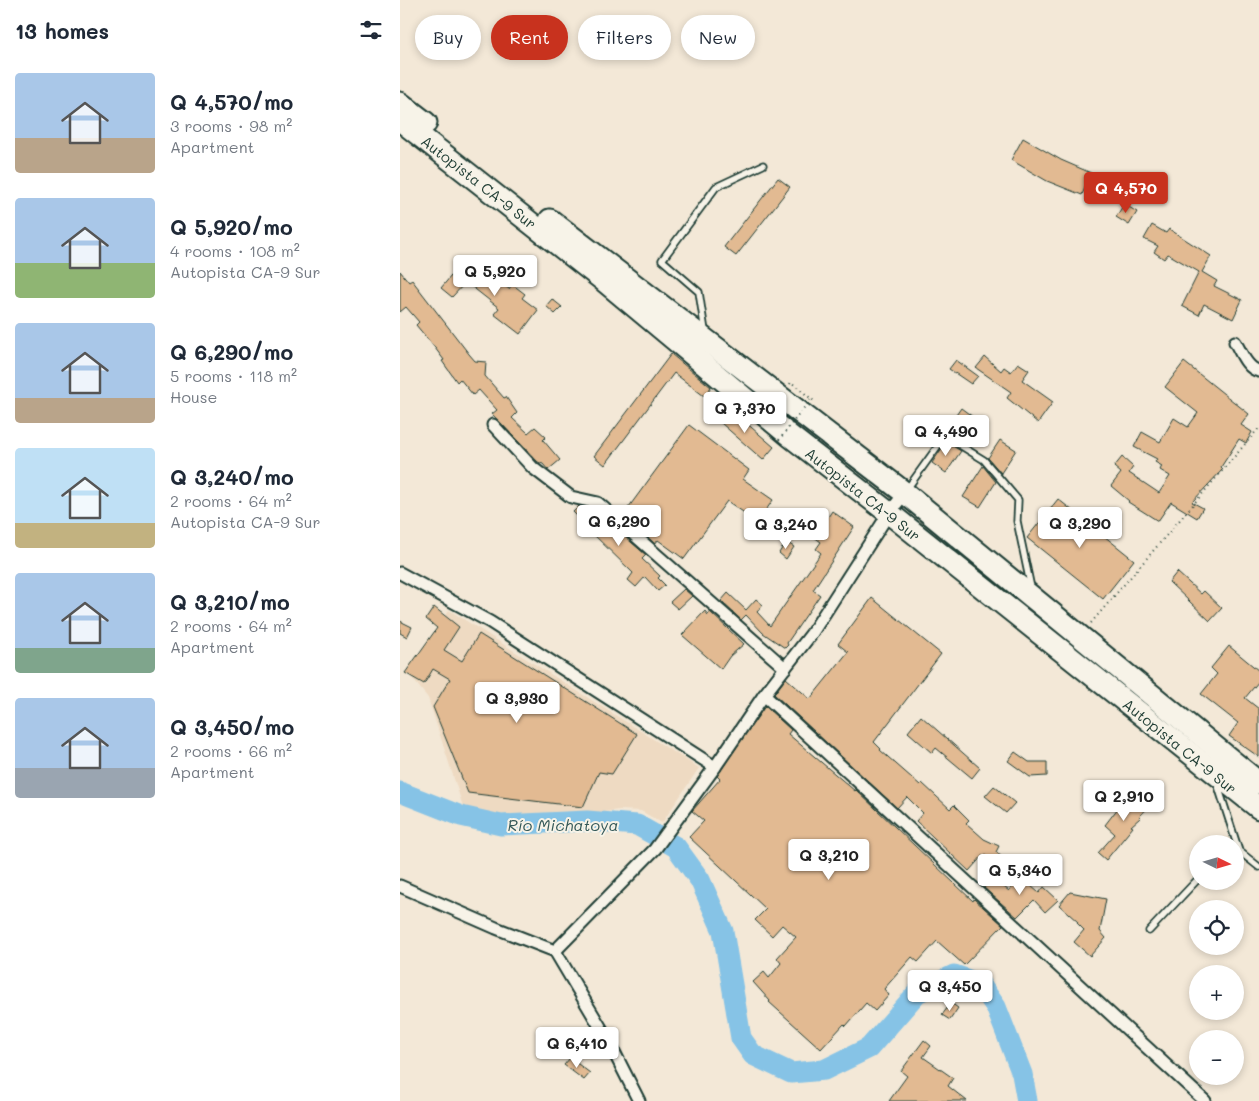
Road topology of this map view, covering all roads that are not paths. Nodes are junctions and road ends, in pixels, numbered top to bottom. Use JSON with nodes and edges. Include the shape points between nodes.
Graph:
{"nodes":[{"id":1,"x":400,"y":102,"type":"edge"},
{"id":2,"x":400,"y":120,"type":"edge"},
{"id":3,"x":763,"y":164,"type":"dead end"},
{"id":4,"x":706,"y":338,"type":"junction"},
{"id":5,"x":1235,"y":342,"type":"dead end"},
{"id":6,"x":1259,"y":371,"type":"edge"},
{"id":7,"x":493,"y":425,"type":"dead end"},
{"id":8,"x":905,"y":493,"type":"junction"},
{"id":9,"x":889,"y":513,"type":"junction"},
{"id":10,"x":400,"y":573,"type":"edge"},
{"id":11,"x":1032,"y":598,"type":"junction"},
{"id":12,"x":785,"y":668,"type":"junction"},
{"id":13,"x":764,"y":695,"type":"junction"},
{"id":14,"x":716,"y":767,"type":"junction"},
{"id":15,"x":1213,"y":772,"type":"junction"},
{"id":16,"x":1259,"y":783,"type":"edge"},
{"id":17,"x":1259,"y":808,"type":"edge"},
{"id":18,"x":1232,"y":835,"type":"edge"},
{"id":19,"x":1244,"y":856,"type":"edge"},
{"id":20,"x":1259,"y":867,"type":"edge"},
{"id":21,"x":400,"y":886,"type":"edge"},
{"id":22,"x":1189,"y":889,"type":"edge"},
{"id":23,"x":1149,"y":931,"type":"dead end"},
{"id":24,"x":555,"y":951,"type":"junction"},
{"id":25,"x":639,"y":1101,"type":"edge"},
{"id":26,"x":1206,"y":1101,"type":"edge"}],
"edges":[{"from":1,"to":4,"type":"highway","name":"Autopista CA-9 Sur"},
{"from":2,"to":9,"type":"highway","name":"Autopista CA-9 Sur"},
{"from":3,"to":4,"type":"lane","via":[[716,187],[662,260],[699,292]]},
{"from":4,"to":8,"type":"highway","name":"Autopista CA-9 Sur"},
{"from":5,"to":6,"type":"street","via":[[1244,359]]},
{"from":7,"to":12,"type":"street","via":[[533,468],[571,496],[598,503]]},
{"from":8,"to":9,"type":"street"},
{"from":8,"to":11,"type":"highway","name":"Autopista CA-9 Sur"},
{"from":8,"to":11,"type":"lane","via":[[945,436],[984,460],[1018,500],[1017,521]]},
{"from":9,"to":12,"type":"street","via":[[812,633]]},
{"from":9,"to":15,"type":"highway","name":"Autopista CA-9 Sur"},
{"from":10,"to":14,"type":"street","via":[[490,622]]},
{"from":11,"to":16,"type":"highway","name":"Autopista CA-9 Sur"},
{"from":12,"to":13,"type":"street"},
{"from":13,"to":14,"type":"street"},
{"from":13,"to":26,"type":"street"},
{"from":14,"to":24,"type":"street","via":[[655,849]]},
{"from":15,"to":17,"type":"highway","name":"Autopista CA-9 Sur"},
{"from":15,"to":18,"type":"lane"},
{"from":19,"to":20,"type":"lane"},
{"from":21,"to":24,"type":"street"},
{"from":22,"to":23,"type":"lane"},
{"from":24,"to":25,"type":"street","via":[[608,1040]]}]}
